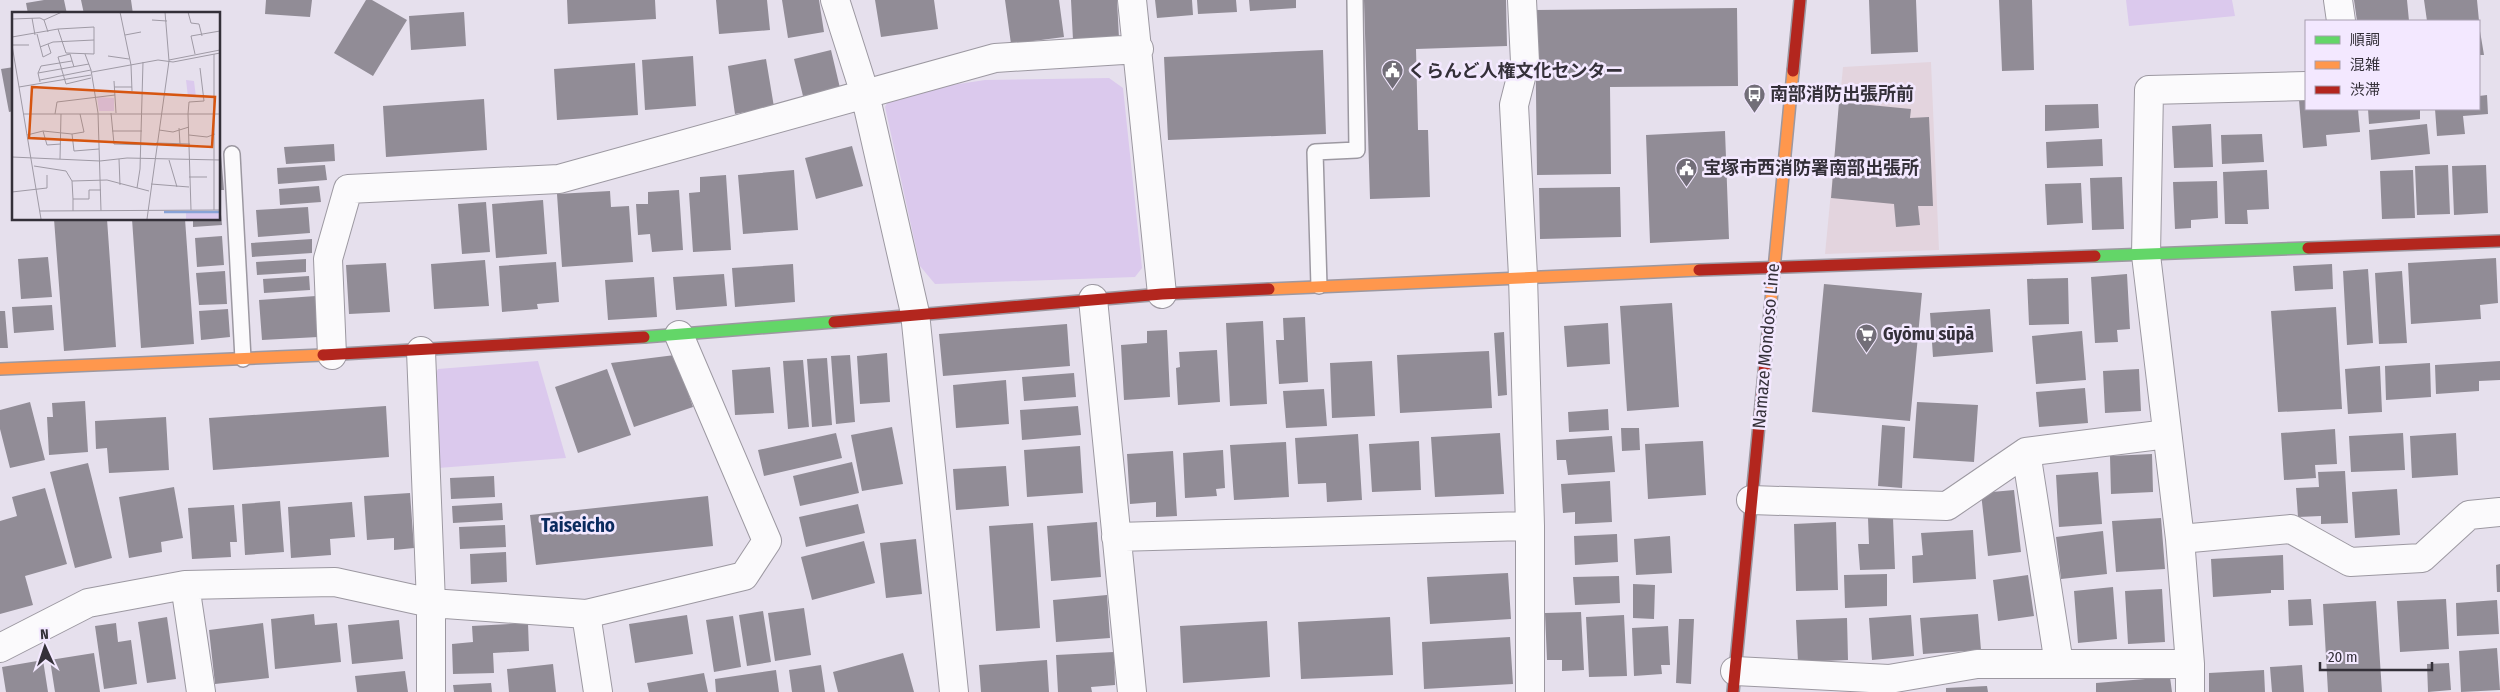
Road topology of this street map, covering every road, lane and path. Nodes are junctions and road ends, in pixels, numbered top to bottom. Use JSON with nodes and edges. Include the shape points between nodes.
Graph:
{"nodes":[{"id":1,"x":835,"y":0,"type":"edge"},
{"id":2,"x":1132,"y":0,"type":"edge"},
{"id":3,"x":1354,"y":0,"type":"edge"},
{"id":4,"x":1522,"y":0,"type":"edge"},
{"id":5,"x":1800,"y":0,"type":"edge"},
{"id":6,"x":2338,"y":0,"type":"edge"},
{"id":7,"x":2341,"y":20,"type":"edge"},
{"id":8,"x":1138,"y":49,"type":"junction"},
{"id":9,"x":2305,"y":86,"type":"edge"},
{"id":10,"x":865,"y":94,"type":"junction"},
{"id":11,"x":232,"y":154,"type":"dead end"},
{"id":12,"x":2500,"y":241,"type":"edge"},
{"id":13,"x":2146,"y":255,"type":"junction"},
{"id":14,"x":1773,"y":267,"type":"junction"},
{"id":15,"x":1523,"y":276,"type":"junction"},
{"id":16,"x":1319,"y":286,"type":"junction"},
{"id":17,"x":1162,"y":294,"type":"junction"},
{"id":18,"x":1093,"y":299,"type":"junction"},
{"id":19,"x":915,"y":314,"type":"junction"},
{"id":20,"x":679,"y":335,"type":"junction"},
{"id":21,"x":421,"y":351,"type":"junction"},
{"id":22,"x":332,"y":355,"type":"junction"},
{"id":23,"x":243,"y":359,"type":"junction"},
{"id":24,"x":0,"y":369,"type":"edge"},
{"id":25,"x":2167,"y":434,"type":"junction"},
{"id":26,"x":2026,"y":452,"type":"junction"},
{"id":27,"x":1751,"y":500,"type":"junction"},
{"id":28,"x":2500,"y":512,"type":"edge"},
{"id":29,"x":1530,"y":526,"type":"junction"},
{"id":30,"x":1116,"y":537,"type":"junction"},
{"id":31,"x":2180,"y":539,"type":"junction"},
{"id":32,"x":185,"y":585,"type":"junction"},
{"id":33,"x":431,"y":603,"type":"junction"},
{"id":34,"x":586,"y":614,"type":"junction"},
{"id":35,"x":0,"y":648,"type":"edge"},
{"id":36,"x":2059,"y":664,"type":"junction"},
{"id":37,"x":2190,"y":664,"type":"junction"},
{"id":38,"x":1734,"y":681,"type":"edge"},
{"id":39,"x":201,"y":692,"type":"edge"},
{"id":40,"x":431,"y":692,"type":"edge"},
{"id":41,"x":598,"y":692,"type":"edge"},
{"id":42,"x":954,"y":692,"type":"edge"},
{"id":43,"x":1132,"y":692,"type":"edge"},
{"id":44,"x":1530,"y":692,"type":"edge"},
{"id":45,"x":2190,"y":692,"type":"edge"}],
"edges":[{"from":1,"to":10,"type":"street"},
{"from":2,"to":8,"type":"street"},
{"from":3,"to":16,"type":"lane","via":[[1357,150],[1315,152]]},
{"from":4,"to":15,"type":"street","via":[[1525,62],[1514,105]]},
{"from":5,"to":14,"type":"street","name":"Namaze Mondoso Line"},
{"from":6,"to":7,"type":"street"},
{"from":8,"to":10,"type":"street","via":[[995,58]]},
{"from":8,"to":17,"type":"street"},
{"from":9,"to":13,"type":"street","via":[[2150,90]]},
{"from":10,"to":19,"type":"street"},
{"from":10,"to":22,"type":"street","via":[[559,179],[348,189],[328,259]]},
{"from":11,"to":23,"type":"lane"},
{"from":12,"to":13,"type":"street"},
{"from":13,"to":14,"type":"street"},
{"from":13,"to":25,"type":"street"},
{"from":14,"to":15,"type":"street"},
{"from":14,"to":27,"type":"street","name":"Namaze Mondoso Line"},
{"from":15,"to":16,"type":"street"},
{"from":15,"to":29,"type":"street"},
{"from":16,"to":17,"type":"street"},
{"from":17,"to":18,"type":"street"},
{"from":18,"to":19,"type":"street"},
{"from":18,"to":30,"type":"street"},
{"from":19,"to":20,"type":"street"},
{"from":19,"to":42,"type":"street"},
{"from":20,"to":21,"type":"street"},
{"from":20,"to":34,"type":"street","via":[[767,541],[744,576]]},
{"from":21,"to":22,"type":"street"},
{"from":21,"to":33,"type":"street"},
{"from":22,"to":23,"type":"street"},
{"from":23,"to":24,"type":"street"},
{"from":25,"to":26,"type":"street"},
{"from":25,"to":31,"type":"street"},
{"from":26,"to":27,"type":"street","via":[[1947,506]]},
{"from":26,"to":36,"type":"street"},
{"from":27,"to":38,"type":"street","name":"Namaze Mondoso Line"},
{"from":28,"to":31,"type":"street","via":[[2469,515],[2422,558],[2350,562],[2291,529]]},
{"from":29,"to":30,"type":"street"},
{"from":29,"to":44,"type":"street"},
{"from":30,"to":43,"type":"street"},
{"from":31,"to":37,"type":"street"},
{"from":32,"to":33,"type":"street","via":[[335,582]]},
{"from":32,"to":35,"type":"street","via":[[88,603]]},
{"from":32,"to":39,"type":"street"},
{"from":33,"to":34,"type":"street"},
{"from":33,"to":40,"type":"street"},
{"from":34,"to":41,"type":"street"},
{"from":36,"to":37,"type":"street"},
{"from":36,"to":38,"type":"street","via":[[1977,664],[1889,680]]},
{"from":37,"to":45,"type":"street"}]}
